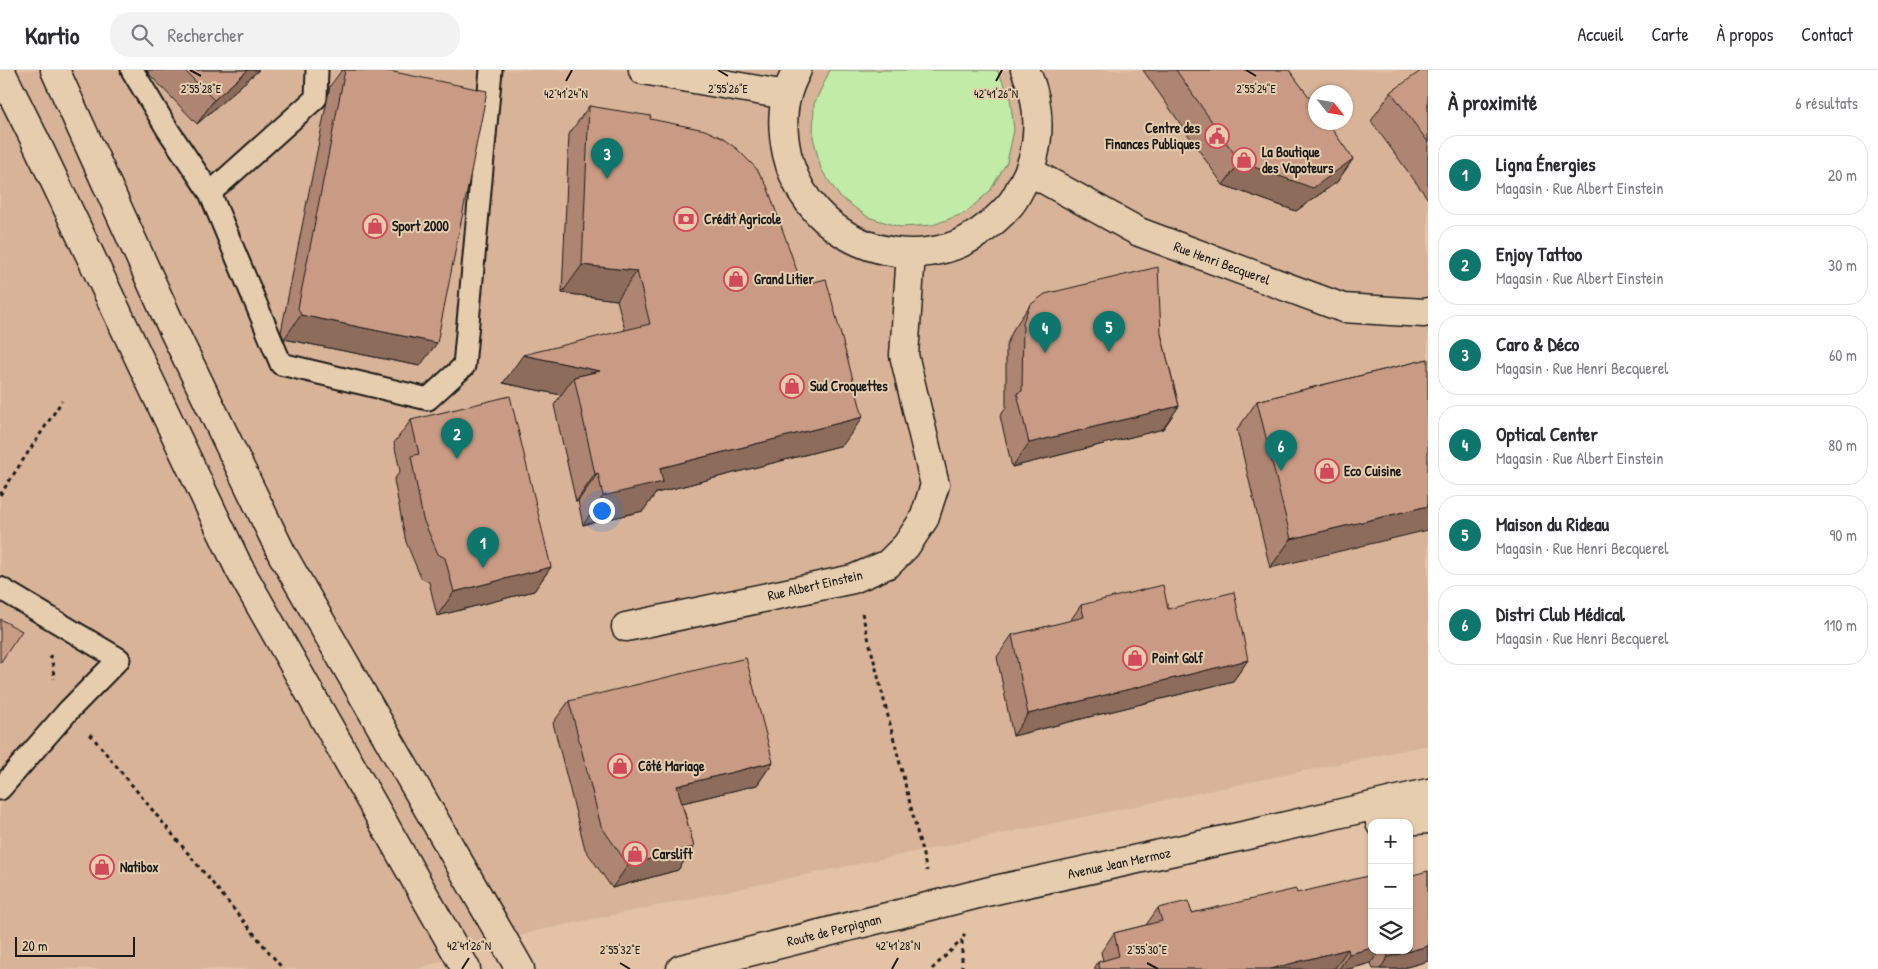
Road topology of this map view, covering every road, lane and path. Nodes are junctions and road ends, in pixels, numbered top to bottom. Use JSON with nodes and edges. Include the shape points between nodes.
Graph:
{"nodes":[{"id":1,"x":0,"y":70,"type":"edge"},
{"id":2,"x":55,"y":70,"type":"edge"},
{"id":3,"x":132,"y":70,"type":"edge"},
{"id":4,"x":317,"y":70,"type":"edge"},
{"id":5,"x":491,"y":70,"type":"edge"},
{"id":6,"x":643,"y":70,"type":"edge"},
{"id":7,"x":797,"y":70,"type":"edge"},
{"id":8,"x":1025,"y":70,"type":"edge"},
{"id":9,"x":786,"y":95,"type":"junction"},
{"id":10,"x":1029,"y":172,"type":"junction"},
{"id":11,"x":210,"y":193,"type":"junction"},
{"id":12,"x":911,"y":254,"type":"junction"},
{"id":13,"x":1428,"y":312,"type":"edge"},
{"id":14,"x":62,"y":401,"type":"dead end"},
{"id":15,"x":0,"y":494,"type":"edge"},
{"id":16,"x":853,"y":579,"type":"junction"},
{"id":17,"x":0,"y":588,"type":"edge"},
{"id":18,"x":626,"y":627,"type":"dead end"},
{"id":19,"x":47,"y":650,"type":"dead end"},
{"id":20,"x":69,"y":710,"type":"junction"},
{"id":21,"x":0,"y":789,"type":"edge"},
{"id":22,"x":1428,"y":793,"type":"edge"},
{"id":23,"x":1428,"y":818,"type":"edge"},
{"id":24,"x":1413,"y":820,"type":"edge"},
{"id":25,"x":1368,"y":824,"type":"edge"},
{"id":26,"x":1252,"y":834,"type":"junction"},
{"id":27,"x":927,"y":874,"type":"dead end"},
{"id":28,"x":986,"y":892,"type":"joint"},
{"id":29,"x":962,"y":940,"type":"dead end"},
{"id":30,"x":513,"y":958,"type":"edge"},
{"id":31,"x":466,"y":968,"type":"edge"},
{"id":32,"x":283,"y":969,"type":"edge"},
{"id":33,"x":681,"y":969,"type":"edge"},
{"id":34,"x":932,"y":969,"type":"edge"}],
"edges":[{"from":1,"to":31,"type":"street","via":[[239,568]]},
{"from":2,"to":30,"type":"street","via":[[168,319],[282,554]]},
{"from":3,"to":11,"type":"lane"},
{"from":4,"to":11,"type":"lane","via":[[316,98]]},
{"from":5,"to":11,"type":"lane","via":[[464,366],[428,399],[281,364]]},
{"from":6,"to":9,"type":"street"},
{"from":7,"to":9,"type":"street"},
{"from":8,"to":10,"type":"street","via":[[1036,104],[1037,138]]},
{"from":9,"to":12,"type":"street","via":[[783,133],[791,171],[810,204],[838,231],[855,240],[872,248]]},
{"from":10,"to":12,"type":"street","via":[[1010,205],[982,231],[948,248]]},
{"from":10,"to":13,"type":"street","name":"Rue Henri Becquerel","via":[[1139,232],[1343,308]]},
{"from":12,"to":16,"type":"street","name":"Rue Albert Einstein","via":[[904,355],[935,485],[924,519],[906,546],[888,564]]},
{"from":14,"to":15,"type":"path"},
{"from":16,"to":18,"type":"street","name":"Rue Albert Einstein"},
{"from":16,"to":27,"type":"path"},
{"from":17,"to":20,"type":"lane","via":[[119,659]]},
{"from":19,"to":20,"type":"path","via":[[53,666],[52,688]]},
{"from":20,"to":21,"type":"lane"},
{"from":20,"to":32,"type":"path"},
{"from":22,"to":26,"type":"street","name":"Avenue Jean Mermoz"},
{"from":23,"to":24,"type":"street"},
{"from":25,"to":26,"type":"street","name":"Avenue Jean Mermoz"},
{"from":26,"to":28,"type":"street","name":"Avenue Jean Mermoz"},
{"from":28,"to":33,"type":"street","name":"Route de Perpignan"},
{"from":29,"to":34,"type":"path"}]}
